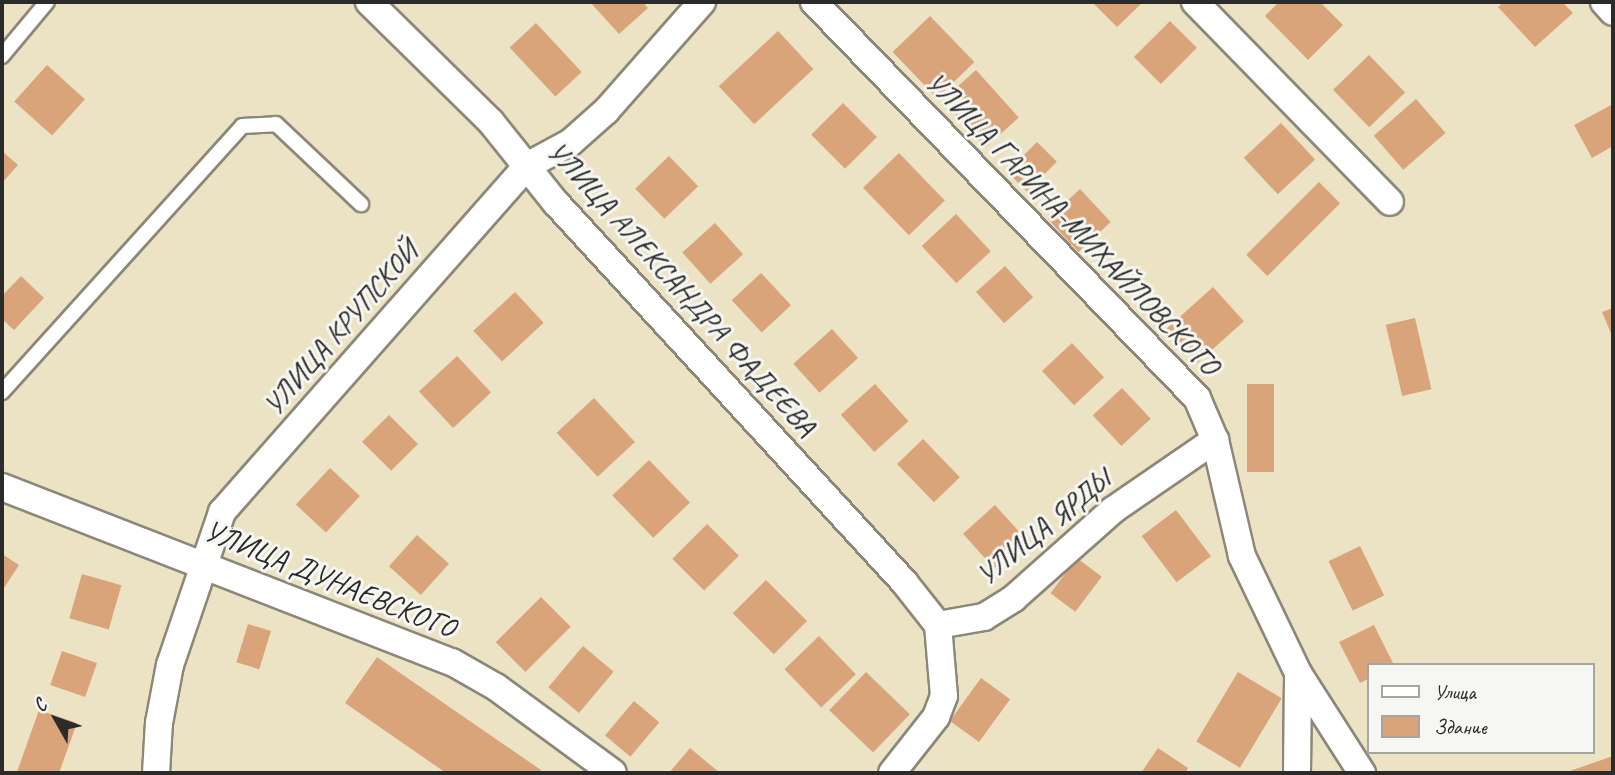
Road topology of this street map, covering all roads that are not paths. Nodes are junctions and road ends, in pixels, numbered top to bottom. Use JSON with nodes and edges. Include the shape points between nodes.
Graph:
{"nodes":[{"id":1,"x":47,"y":2,"type":"edge"},
{"id":2,"x":369,"y":2,"type":"edge"},
{"id":3,"x":702,"y":2,"type":"edge"},
{"id":4,"x":814,"y":2,"type":"edge"},
{"id":5,"x":1195,"y":2,"type":"edge"},
{"id":6,"x":1604,"y":2,"type":"edge"},
{"id":7,"x":1613,"y":12,"type":"edge"},
{"id":8,"x":2,"y":55,"type":"edge"},
{"id":9,"x":527,"y":166,"type":"junction"},
{"id":10,"x":1390,"y":202,"type":"dead end"},
{"id":11,"x":360,"y":204,"type":"dead end"},
{"id":12,"x":2,"y":392,"type":"edge"},
{"id":13,"x":1216,"y":440,"type":"junction"},
{"id":14,"x":2,"y":487,"type":"edge"},
{"id":15,"x":204,"y":564,"type":"junction"},
{"id":16,"x":938,"y":625,"type":"junction"},
{"id":17,"x":1298,"y":673,"type":"junction"},
{"id":18,"x":156,"y":773,"type":"edge"},
{"id":19,"x":613,"y":773,"type":"edge"},
{"id":20,"x":892,"y":773,"type":"edge"},
{"id":21,"x":1297,"y":773,"type":"edge"},
{"id":22,"x":1362,"y":773,"type":"edge"}],
"edges":[{"from":1,"to":8,"type":"lane"},
{"from":2,"to":9,"type":"street","name":"УЛИЦА АЛЕКСАНДРА ФАДЕЕВА","via":[[481,112]]},
{"from":3,"to":9,"type":"street","name":"УЛИЦА КРУПСКОЙ","via":[[606,111],[571,142]]},
{"from":4,"to":13,"type":"street","name":"УЛИЦА ГАРИНА-МИХАЙЛОВСКОГО","via":[[1197,398]]},
{"from":5,"to":10,"type":"street"},
{"from":6,"to":7,"type":"street"},
{"from":9,"to":15,"type":"street","name":"УЛИЦА КРУПСКОЙ","via":[[222,512]]},
{"from":9,"to":16,"type":"street","name":"УЛИЦА АЛЕКСАНДРА ФАДЕЕВА"},
{"from":11,"to":12,"type":"lane","via":[[276,124],[242,126]]},
{"from":13,"to":16,"type":"street","name":"УЛИЦА ЯРДЫ","via":[[1113,510],[1014,598],[984,617]]},
{"from":13,"to":17,"type":"street","name":"УЛИЦА ГАРИНА-МИХАЙЛОВСКОГО","via":[[1242,556]]},
{"from":14,"to":15,"type":"street","name":"УЛИЦА ДУНАЕВСКОГО"},
{"from":15,"to":18,"type":"street","name":"УЛИЦА КРУПСКОЙ","via":[[170,665]]},
{"from":15,"to":19,"type":"street","name":"УЛИЦА ДУНАЕВСКОГО","via":[[452,662],[496,687]]},
{"from":16,"to":20,"type":"street","via":[[944,696],[936,717]]},
{"from":17,"to":21,"type":"street"},
{"from":17,"to":22,"type":"street","name":"УЛИЦА ГАРИНА-МИХАЙЛОВСКОГО"}]}
